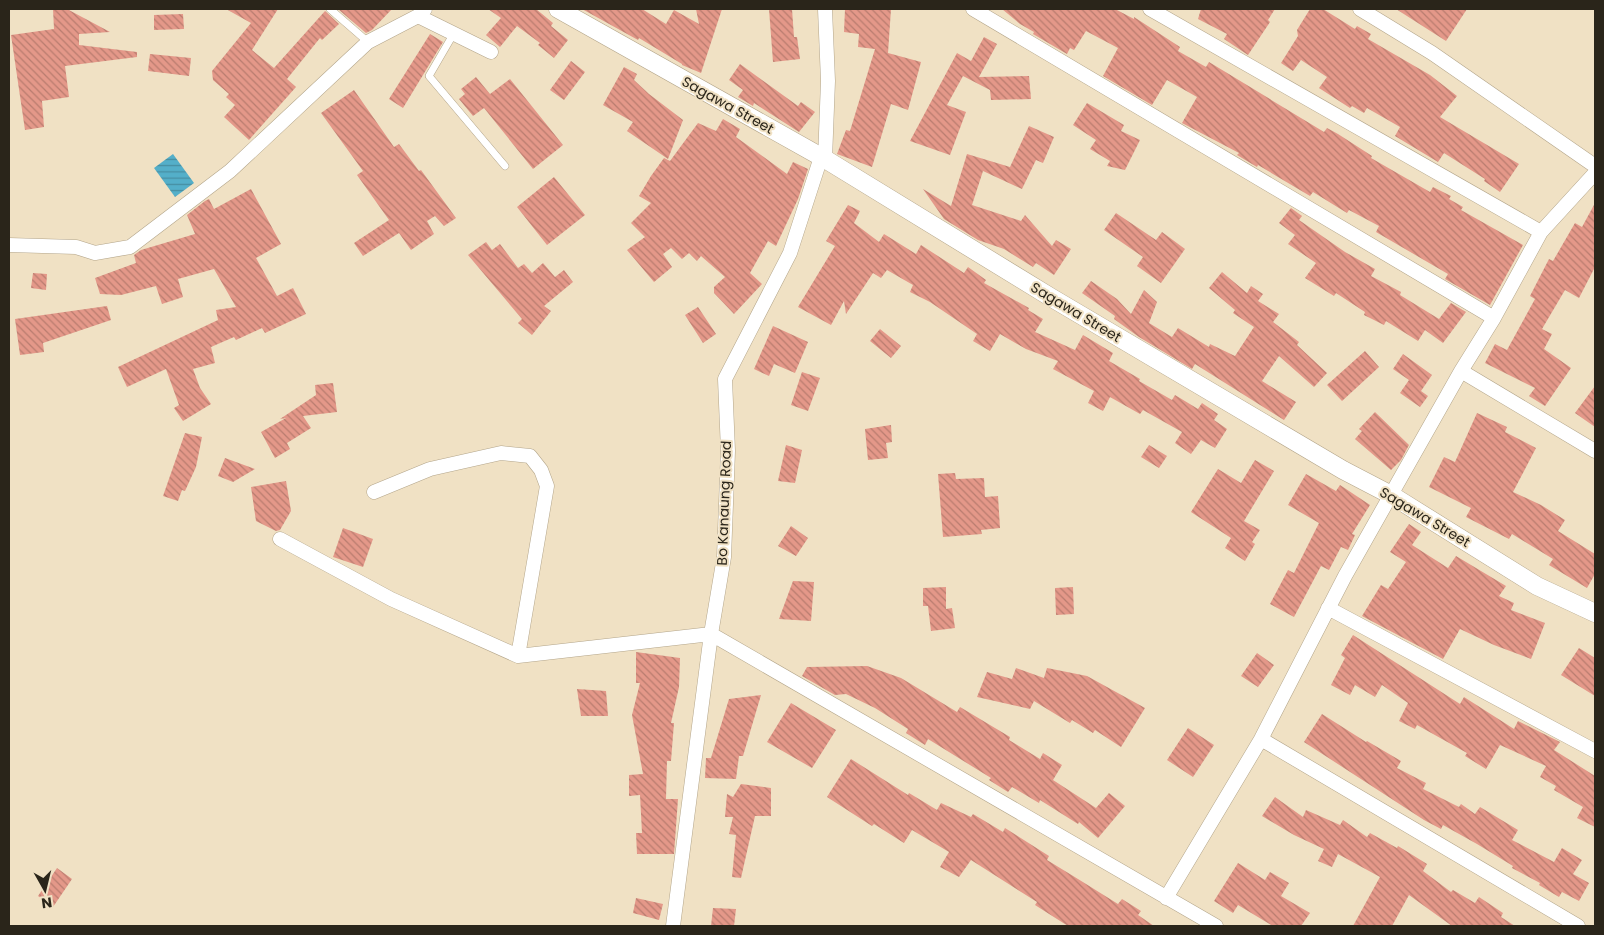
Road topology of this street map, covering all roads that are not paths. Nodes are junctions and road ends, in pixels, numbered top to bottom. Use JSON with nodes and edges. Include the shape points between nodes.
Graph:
{"nodes":[{"id":1,"x":330,"y":9,"type":"edge"},
{"id":2,"x":558,"y":9,"type":"edge"},
{"id":3,"x":825,"y":9,"type":"edge"},
{"id":4,"x":973,"y":9,"type":"edge"},
{"id":5,"x":1150,"y":9,"type":"edge"},
{"id":6,"x":1360,"y":9,"type":"edge"},
{"id":7,"x":422,"y":12,"type":"edge"},
{"id":8,"x":454,"y":33,"type":"junction"},
{"id":9,"x":368,"y":42,"type":"junction"},
{"id":10,"x":491,"y":52,"type":"dead end"},
{"id":11,"x":823,"y":158,"type":"junction"},
{"id":12,"x":505,"y":166,"type":"dead end"},
{"id":13,"x":1595,"y":166,"type":"edge"},
{"id":14,"x":1595,"y":173,"type":"edge"},
{"id":15,"x":1541,"y":232,"type":"junction"},
{"id":16,"x":9,"y":244,"type":"edge"},
{"id":17,"x":1494,"y":318,"type":"junction"},
{"id":18,"x":1461,"y":371,"type":"junction"},
{"id":19,"x":1595,"y":450,"type":"edge"},
{"id":20,"x":374,"y":492,"type":"dead end"},
{"id":21,"x":1390,"y":495,"type":"junction"},
{"id":22,"x":280,"y":539,"type":"dead end"},
{"id":23,"x":1328,"y":608,"type":"junction"},
{"id":24,"x":1595,"y":613,"type":"edge"},
{"id":25,"x":711,"y":634,"type":"junction"},
{"id":26,"x":518,"y":656,"type":"junction"},
{"id":27,"x":1261,"y":739,"type":"junction"},
{"id":28,"x":1595,"y":751,"type":"edge"},
{"id":29,"x":1166,"y":898,"type":"junction"},
{"id":30,"x":673,"y":926,"type":"edge"},
{"id":31,"x":1216,"y":926,"type":"edge"},
{"id":32,"x":1578,"y":926,"type":"edge"}],
"edges":[{"from":1,"to":9,"type":"lane"},
{"from":2,"to":11,"type":"street","name":"Sagawa Street"},
{"from":3,"to":11,"type":"street","name":"Bo Kanaung Road","via":[[828,81]]},
{"from":4,"to":17,"type":"street"},
{"from":5,"to":15,"type":"street"},
{"from":6,"to":13,"type":"street","via":[[1432,53]]},
{"from":7,"to":8,"type":"street"},
{"from":7,"to":9,"type":"street"},
{"from":8,"to":10,"type":"street"},
{"from":8,"to":12,"type":"lane","via":[[429,76]]},
{"from":9,"to":16,"type":"street","via":[[230,171],[130,248],[95,254],[76,247]]},
{"from":11,"to":21,"type":"street","name":"Sagawa Street","via":[[1069,308]]},
{"from":11,"to":25,"type":"street","name":"Bo Kanaung Road","via":[[790,253],[725,379],[728,451],[724,557]]},
{"from":14,"to":15,"type":"street"},
{"from":15,"to":17,"type":"street"},
{"from":17,"to":18,"type":"street"},
{"from":18,"to":19,"type":"street"},
{"from":18,"to":21,"type":"street"},
{"from":20,"to":26,"type":"street","via":[[430,469],[501,454],[530,456],[541,470],[546,486]]},
{"from":21,"to":23,"type":"street"},
{"from":21,"to":24,"type":"street","name":"Sagawa Street","via":[[1537,586]]},
{"from":22,"to":26,"type":"street","via":[[391,599]]},
{"from":23,"to":27,"type":"street"},
{"from":23,"to":28,"type":"street"},
{"from":25,"to":26,"type":"street"},
{"from":25,"to":29,"type":"street"},
{"from":25,"to":30,"type":"street","name":"Bo Kanaung Road"},
{"from":27,"to":29,"type":"street"},
{"from":27,"to":32,"type":"street"},
{"from":29,"to":31,"type":"street"}]}
